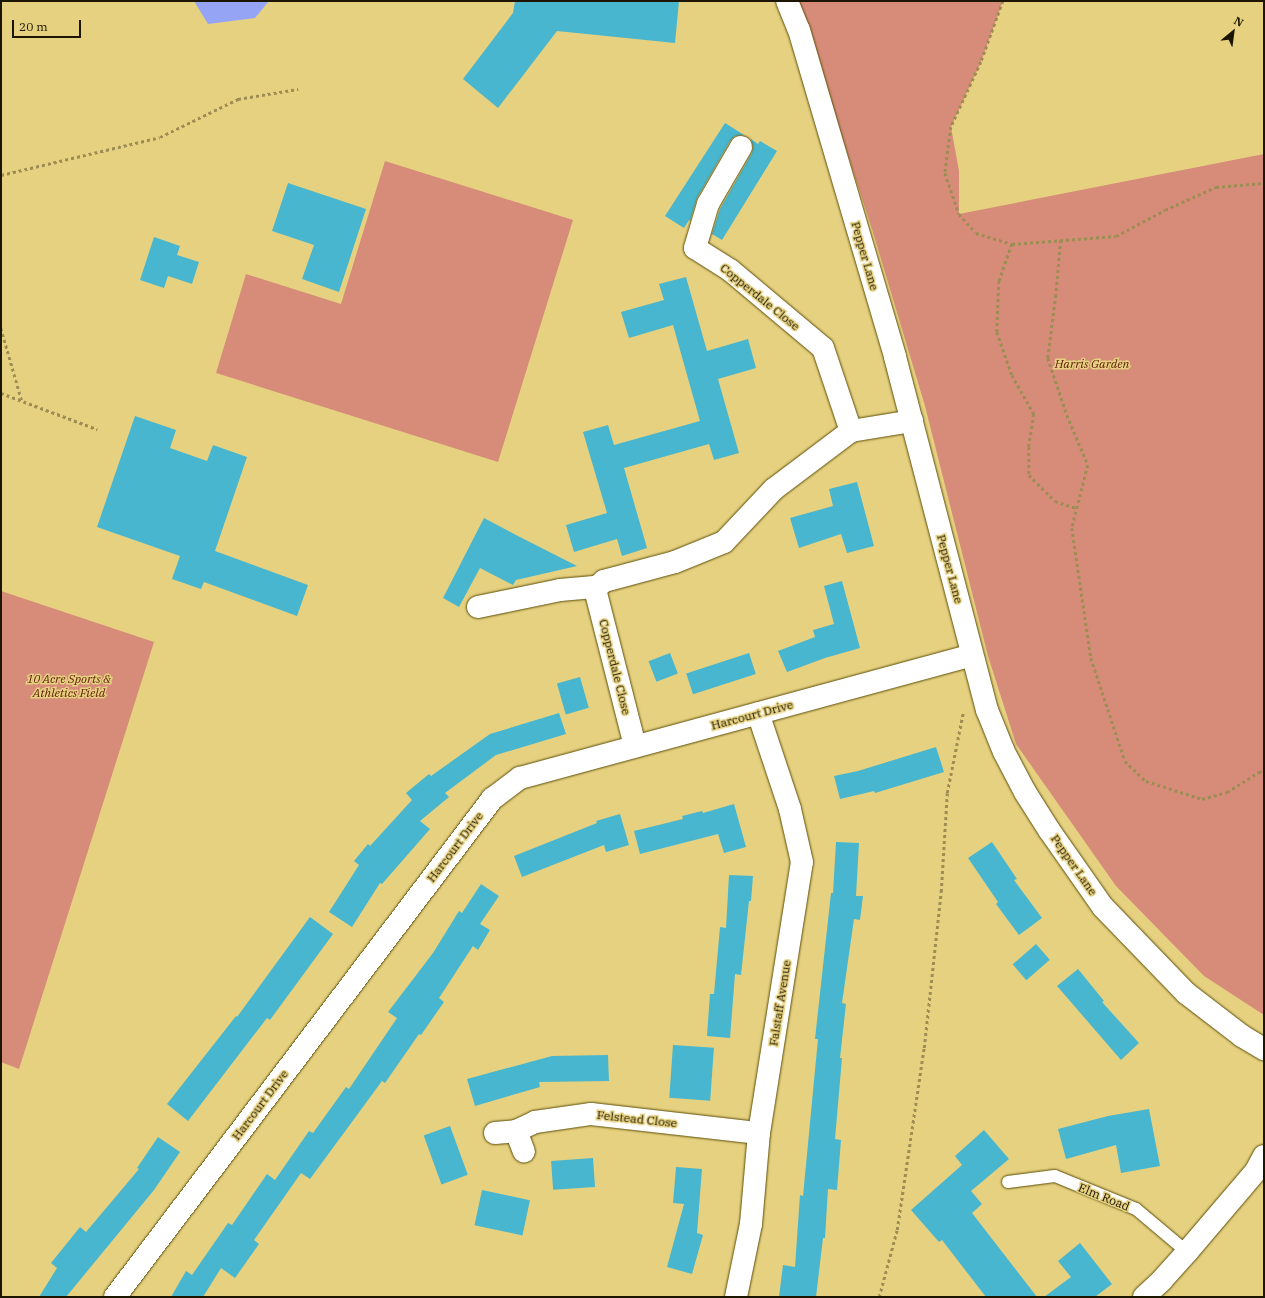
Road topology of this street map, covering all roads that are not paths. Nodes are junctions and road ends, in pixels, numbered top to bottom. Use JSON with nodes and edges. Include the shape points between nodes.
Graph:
{"nodes":[{"id":1,"x":787,"y":1,"type":"edge"},
{"id":2,"x":741,"y":147,"type":"dead end"},
{"id":3,"x":912,"y":421,"type":"junction"},
{"id":4,"x":851,"y":431,"type":"junction"},
{"id":5,"x":597,"y":587,"type":"junction"},
{"id":6,"x":478,"y":606,"type":"dead end"},
{"id":7,"x":972,"y":655,"type":"junction"},
{"id":8,"x":758,"y":713,"type":"junction"},
{"id":9,"x":635,"y":746,"type":"junction"},
{"id":10,"x":1264,"y":1050,"type":"edge"},
{"id":11,"x":759,"y":1133,"type":"junction"},
{"id":12,"x":524,"y":1152,"type":"dead end"},
{"id":13,"x":1264,"y":1156,"type":"edge"},
{"id":14,"x":1008,"y":1182,"type":"dead end"},
{"id":15,"x":1187,"y":1252,"type":"junction"},
{"id":16,"x":115,"y":1297,"type":"edge"},
{"id":17,"x":736,"y":1297,"type":"edge"},
{"id":18,"x":1144,"y":1297,"type":"edge"}],
"edges":[{"from":1,"to":3,"type":"street","name":"Pepper Lane","via":[[799,30]]},
{"from":2,"to":4,"type":"street","name":"Copperdale Close","via":[[708,204],[695,248],[730,270],[823,348]]},
{"from":3,"to":4,"type":"street"},
{"from":3,"to":7,"type":"street","name":"Pepper Lane"},
{"from":4,"to":5,"type":"street","via":[[774,489],[724,542],[675,562],[604,581]]},
{"from":5,"to":6,"type":"street","via":[[560,590]]},
{"from":5,"to":9,"type":"street","name":"Copperdale Close","via":[[596,593]]},
{"from":7,"to":8,"type":"street","name":"Harcourt Drive"},
{"from":7,"to":10,"type":"street","name":"Pepper Lane","via":[[987,710],[1004,752],[1049,830],[1103,907],[1186,993]]},
{"from":8,"to":9,"type":"street","name":"Harcourt Drive"},
{"from":8,"to":11,"type":"street","name":"Falstaff Avenue","via":[[790,809],[802,862]]},
{"from":9,"to":16,"type":"street","name":"Harcourt Drive","via":[[520,778],[492,799]]},
{"from":11,"to":12,"type":"street","name":"Felstead Close","via":[[591,1114],[535,1122],[506,1132]]},
{"from":11,"to":17,"type":"street","name":"Falstaff Avenue","via":[[751,1224]]},
{"from":13,"to":15,"type":"street","via":[[1256,1171]]},
{"from":14,"to":15,"type":"lane","name":"Elm Road","via":[[1056,1176],[1136,1210]]},
{"from":15,"to":18,"type":"street"}]}
